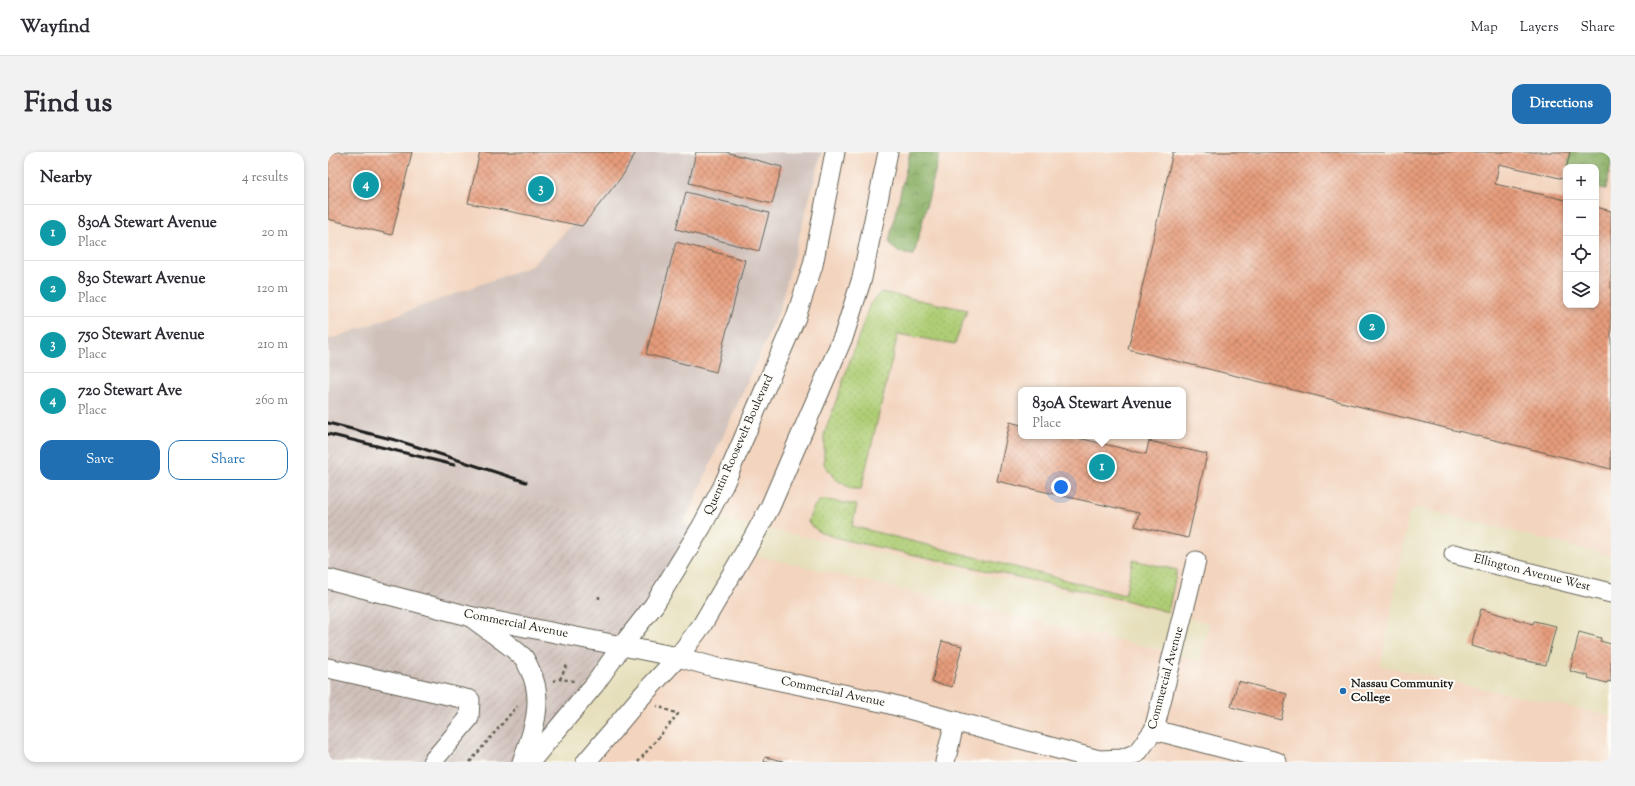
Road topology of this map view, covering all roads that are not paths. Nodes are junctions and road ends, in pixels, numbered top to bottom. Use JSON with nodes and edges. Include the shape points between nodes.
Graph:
{"nodes":[{"id":1,"x":835,"y":152,"type":"edge"},
{"id":2,"x":888,"y":152,"type":"edge"},
{"id":3,"x":1454,"y":554,"type":"dead end"},
{"id":4,"x":1196,"y":561,"type":"dead end"},
{"id":5,"x":328,"y":579,"type":"edge"},
{"id":6,"x":1611,"y":593,"type":"edge"},
{"id":7,"x":469,"y":616,"type":"junction"},
{"id":8,"x":622,"y":647,"type":"junction"},
{"id":9,"x":678,"y":657,"type":"junction"},
{"id":10,"x":328,"y":668,"type":"edge"},
{"id":11,"x":955,"y":721,"type":"junction"},
{"id":12,"x":1154,"y":730,"type":"junction"},
{"id":13,"x":432,"y":762,"type":"edge"},
{"id":14,"x":522,"y":762,"type":"edge"},
{"id":15,"x":530,"y":762,"type":"edge"},
{"id":16,"x":586,"y":762,"type":"edge"},
{"id":17,"x":945,"y":762,"type":"edge"},
{"id":18,"x":1277,"y":762,"type":"edge"}],
"edges":[{"from":1,"to":8,"type":"street","name":"Quentin Roosevelt Boulevard","via":[[813,265],[793,324],[713,506],[654,605]]},
{"from":2,"to":9,"type":"street","via":[[862,278],[844,335],[770,507],[702,625]]},
{"from":3,"to":6,"type":"street","name":"Ellington Avenue West"},
{"from":4,"to":12,"type":"street","name":"Commercial Avenue"},
{"from":5,"to":7,"type":"street","name":"Commercial Avenue"},
{"from":7,"to":8,"type":"street","name":"Commercial Avenue"},
{"from":7,"to":14,"type":"street","via":[[524,658],[532,674],[537,691],[537,712],[531,740]]},
{"from":8,"to":9,"type":"street","name":"Commercial Avenue"},
{"from":8,"to":15,"type":"street","name":"Quentin Roosevelt Boulevard","via":[[595,684]]},
{"from":9,"to":11,"type":"street","name":"Commercial Avenue","via":[[886,703]]},
{"from":9,"to":16,"type":"street"},
{"from":10,"to":13,"type":"street","via":[[470,700],[469,718]]},
{"from":11,"to":12,"type":"street","name":"Commercial Avenue","via":[[1099,760],[1122,759],[1137,753]]},
{"from":11,"to":17,"type":"street"},
{"from":12,"to":18,"type":"street"}]}
